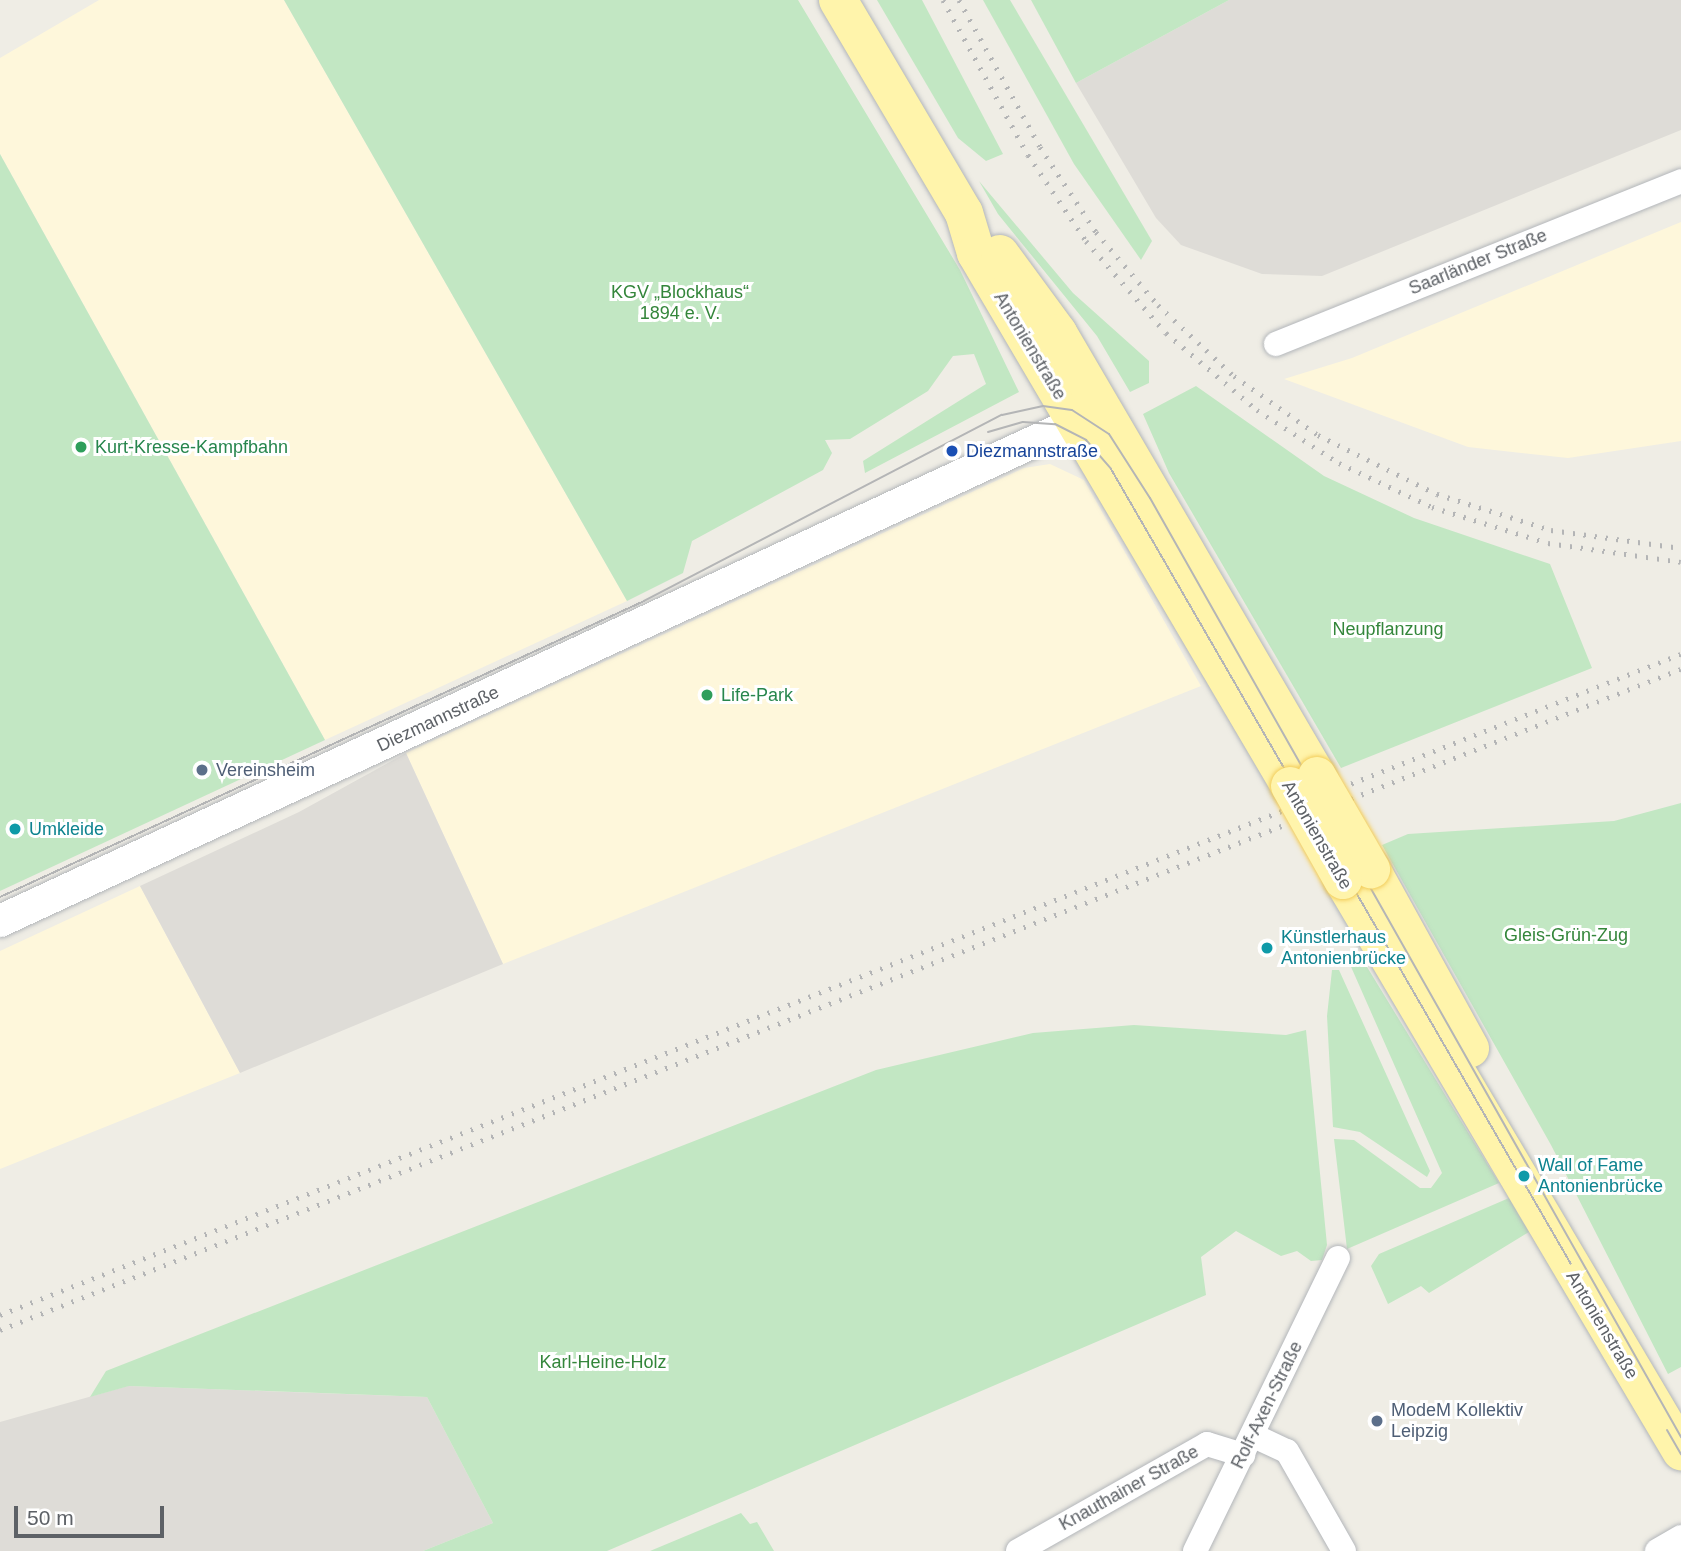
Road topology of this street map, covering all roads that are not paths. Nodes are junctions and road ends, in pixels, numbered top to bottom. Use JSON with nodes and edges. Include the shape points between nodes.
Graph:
{"nodes":[{"id":1,"x":838,"y":0,"type":"edge"},
{"id":2,"x":1681,"y":181,"type":"edge"},
{"id":3,"x":1276,"y":344,"type":"dead end"},
{"id":4,"x":1090,"y":416,"type":"junction"},
{"id":5,"x":0,"y":921,"type":"edge"},
{"id":6,"x":1554,"y":1223,"type":"junction"},
{"id":7,"x":1338,"y":1258,"type":"dead end"},
{"id":8,"x":1681,"y":1438,"type":"edge"},
{"id":9,"x":1248,"y":1445,"type":"junction"},
{"id":10,"x":1681,"y":1451,"type":"edge"},
{"id":11,"x":1681,"y":1537,"type":"edge"},
{"id":12,"x":1018,"y":1551,"type":"edge"},
{"id":13,"x":1195,"y":1551,"type":"edge"},
{"id":14,"x":1344,"y":1551,"type":"edge"},
{"id":15,"x":1657,"y":1551,"type":"edge"}],
"edges":[{"from":1,"to":4,"type":"main road","name":"Antonienstraße","via":[[964,213],[975,253]]},
{"from":2,"to":3,"type":"street","name":"Saarländer Straße"},
{"from":4,"to":5,"type":"street","name":"Diezmannstraße"},
{"from":4,"to":6,"type":"main road","name":"Antonienstraße","bridge":true},
{"from":6,"to":8,"type":"main road","name":"Antonienstraße"},
{"from":6,"to":10,"type":"main road","name":"Antonienstraße"},
{"from":7,"to":9,"type":"street","name":"Rolf-Axen-Straße"},
{"from":9,"to":12,"type":"street","name":"Knauthainer Straße","via":[[1207,1444]]},
{"from":9,"to":13,"type":"street","name":"Rolf-Axen-Straße"},
{"from":9,"to":14,"type":"street","name":"Knauthainer Straße","via":[[1287,1451]]},
{"from":11,"to":15,"type":"street"}]}
